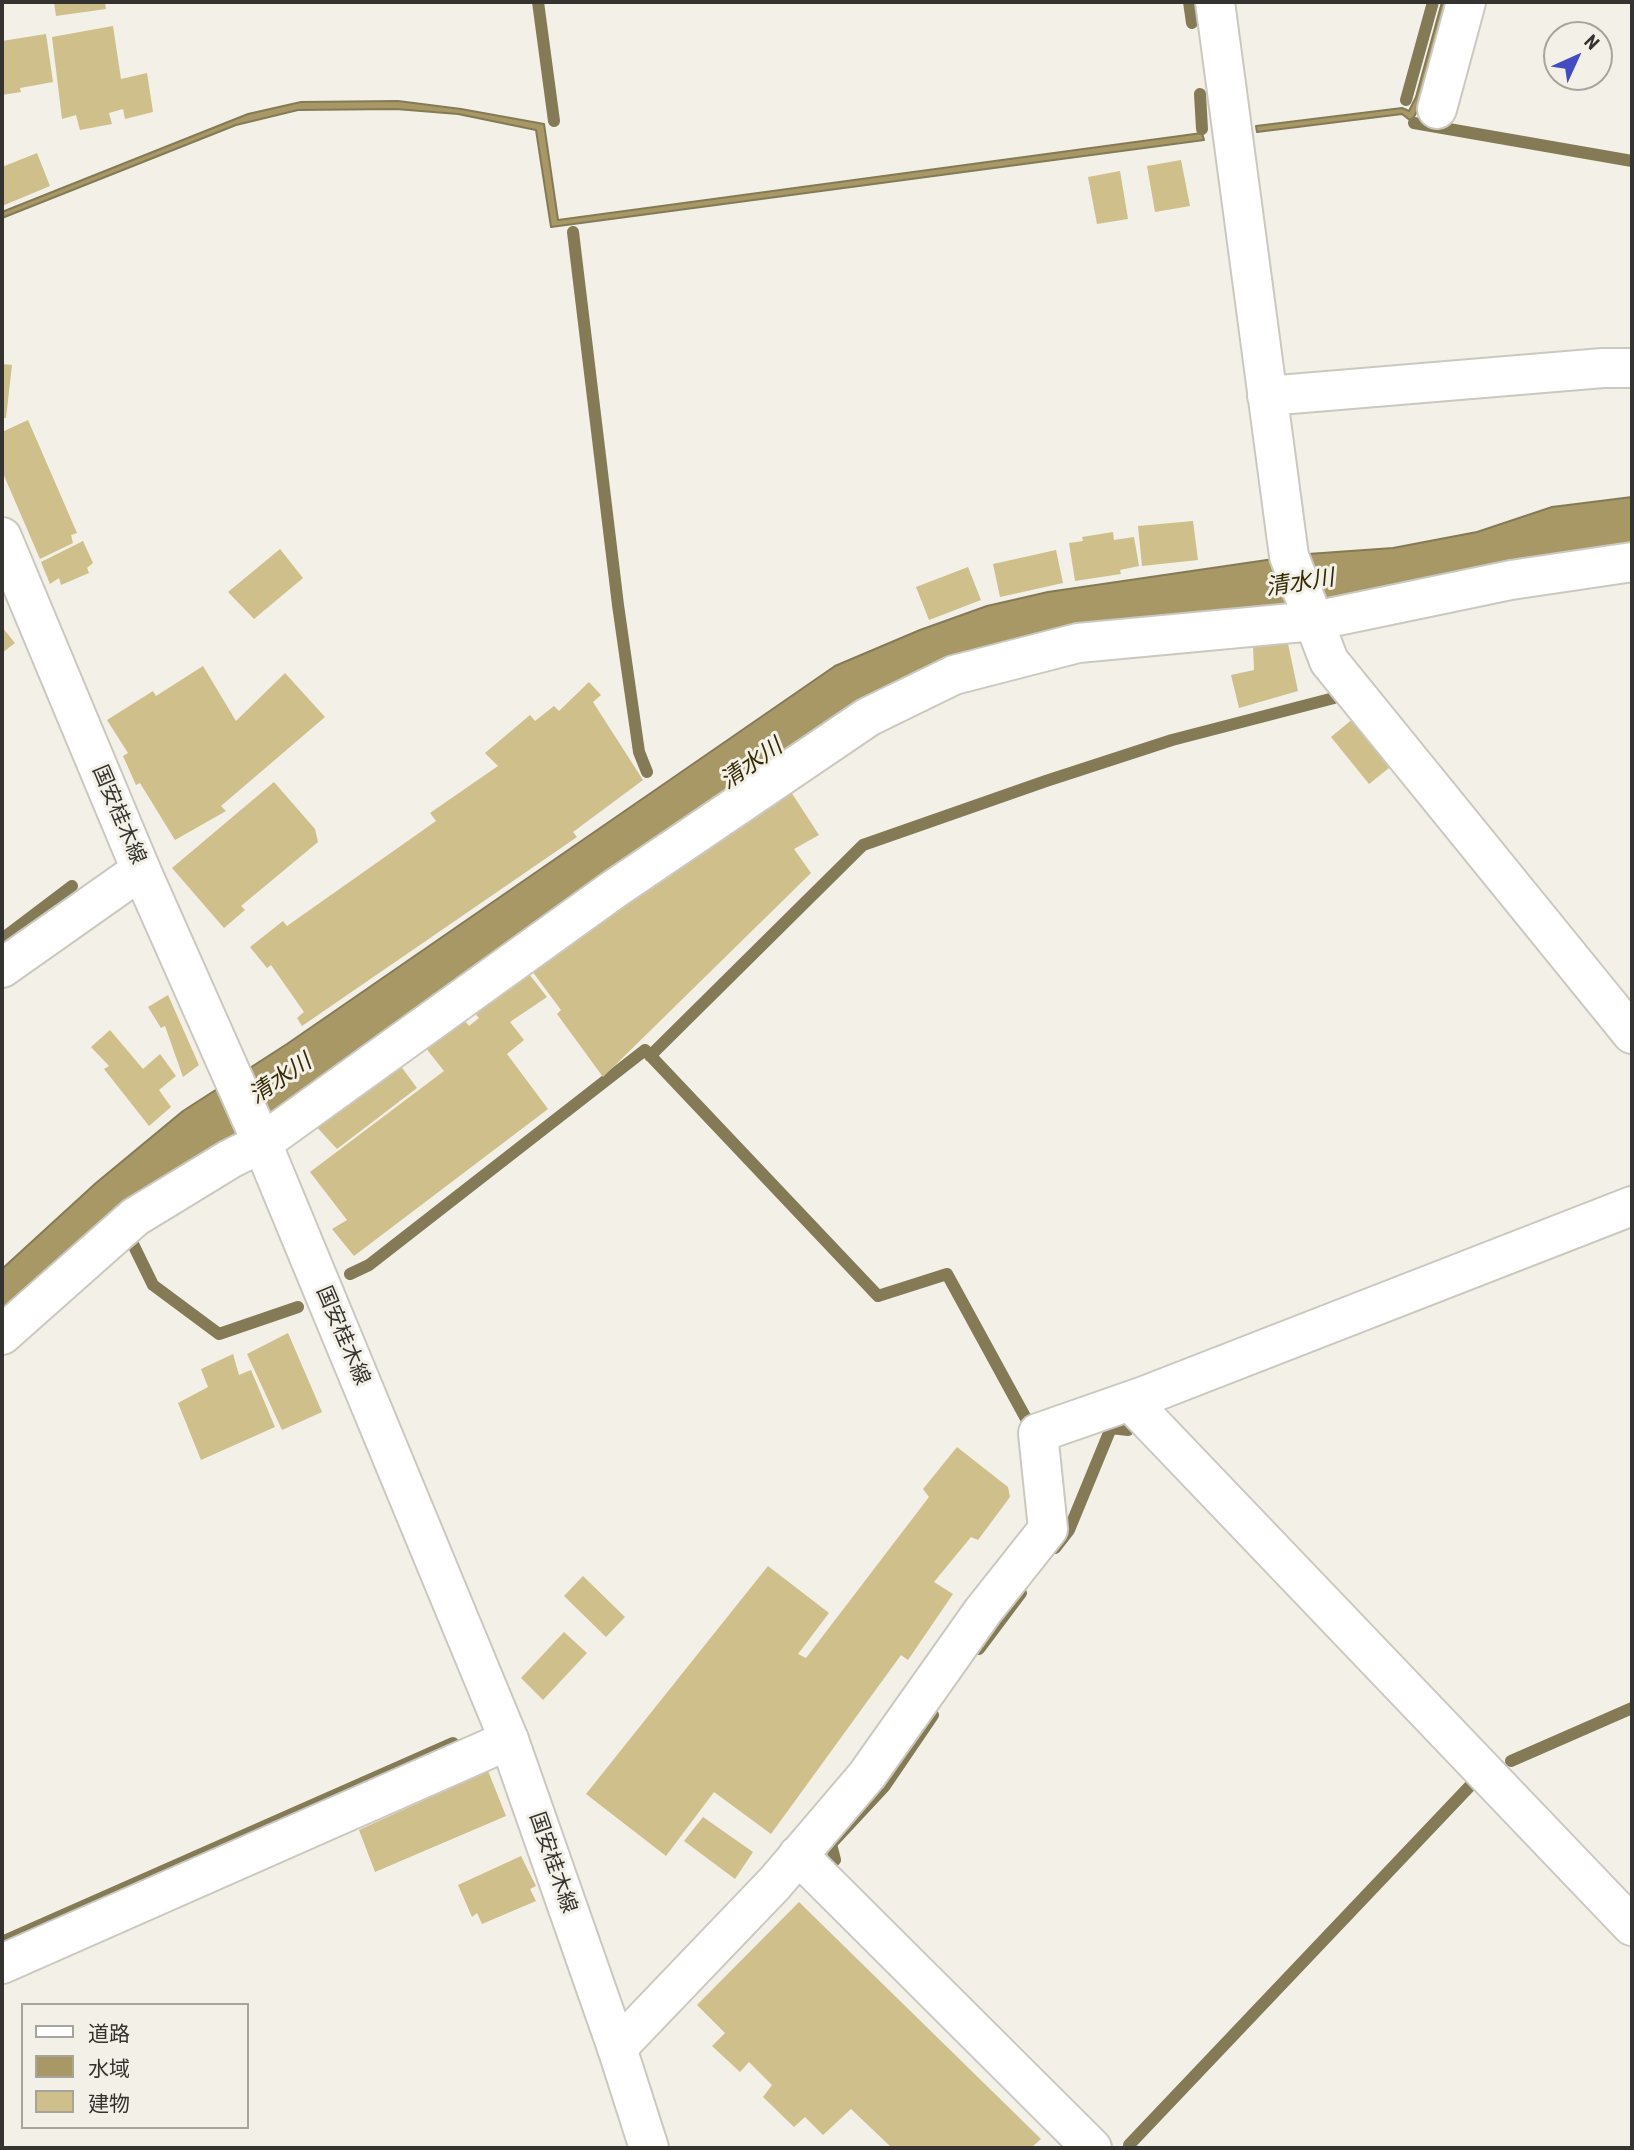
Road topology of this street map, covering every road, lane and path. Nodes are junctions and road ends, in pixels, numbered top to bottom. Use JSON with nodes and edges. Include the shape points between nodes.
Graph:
{"nodes":[{"id":1,"x":1215,"y":2,"type":"edge"},
{"id":2,"x":1466,"y":2,"type":"edge"},
{"id":3,"x":1437,"y":109,"type":"dead end"},
{"id":4,"x":1632,"y":368,"type":"edge"},
{"id":5,"x":1267,"y":396,"type":"junction"},
{"id":6,"x":2,"y":537,"type":"edge"},
{"id":7,"x":1632,"y":562,"type":"edge"},
{"id":8,"x":1314,"y":621,"type":"junction"},
{"id":9,"x":141,"y":870,"type":"junction"},
{"id":10,"x":2,"y":968,"type":"edge"},
{"id":11,"x":1632,"y":1034,"type":"edge"},
{"id":12,"x":259,"y":1136,"type":"junction"},
{"id":13,"x":1632,"y":1206,"type":"edge"},
{"id":14,"x":2,"y":1335,"type":"edge"},
{"id":15,"x":1130,"y":1401,"type":"junction"},
{"id":16,"x":509,"y":1740,"type":"junction"},
{"id":17,"x":798,"y":1855,"type":"junction"},
{"id":18,"x":1632,"y":1926,"type":"edge"},
{"id":19,"x":2,"y":1964,"type":"edge"},
{"id":20,"x":617,"y":2048,"type":"junction"},
{"id":21,"x":649,"y":2148,"type":"edge"},
{"id":22,"x":1092,"y":2148,"type":"edge"}],
"edges":[{"from":1,"to":5,"type":"street"},
{"from":2,"to":3,"type":"street"},
{"from":4,"to":5,"type":"street"},
{"from":5,"to":8,"type":"street","via":[[1289,556]]},
{"from":6,"to":9,"type":"street","name":"国安桂木線"},
{"from":7,"to":8,"type":"street","via":[[1511,580]]},
{"from":8,"to":11,"type":"street","via":[[1329,661]]},
{"from":8,"to":12,"type":"street","via":[[1078,643],[954,676],[868,717]]},
{"from":9,"to":10,"type":"street"},
{"from":9,"to":12,"type":"street","name":"国安桂木線"},
{"from":12,"to":14,"type":"street","via":[[135,1217]]},
{"from":12,"to":16,"type":"street","name":"国安桂木線"},
{"from":13,"to":15,"type":"street"},
{"from":15,"to":17,"type":"street","via":[[1038,1433],[1048,1529],[983,1611],[867,1775]]},
{"from":15,"to":18,"type":"street"},
{"from":16,"to":19,"type":"street"},
{"from":16,"to":20,"type":"street","name":"国安桂木線"},
{"from":17,"to":20,"type":"street"},
{"from":17,"to":22,"type":"street"},
{"from":20,"to":21,"type":"street","name":"国安桂木線"}]}
